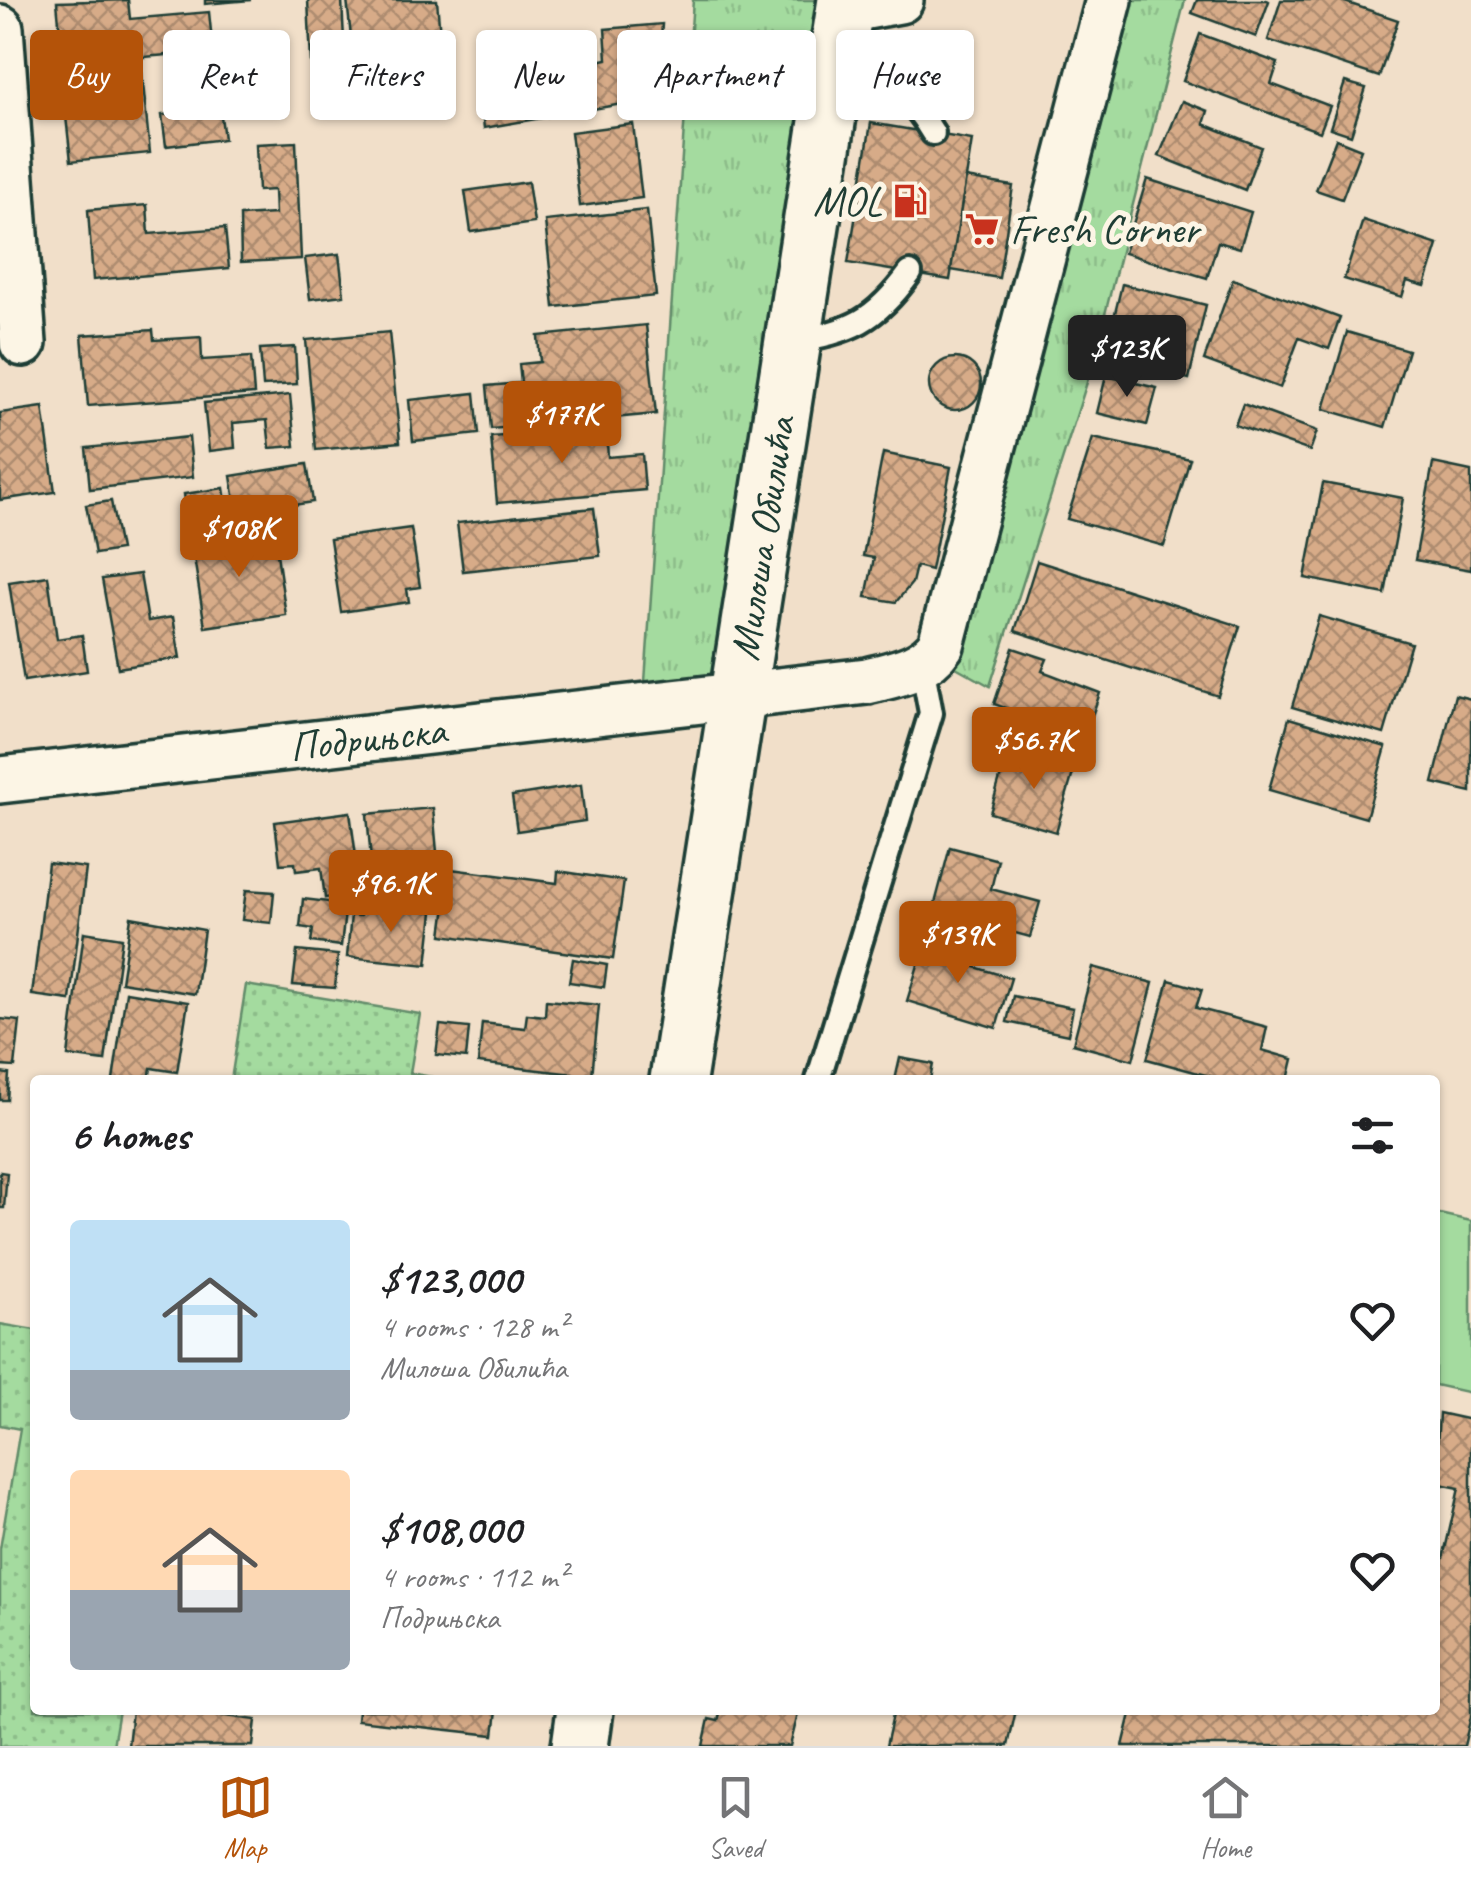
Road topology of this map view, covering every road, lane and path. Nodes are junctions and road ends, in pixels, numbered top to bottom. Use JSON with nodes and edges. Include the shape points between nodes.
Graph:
{"nodes":[{"id":1,"x":900,"y":0,"type":"edge"},
{"id":2,"x":1109,"y":0,"type":"edge"},
{"id":3,"x":844,"y":20,"type":"edge"},
{"id":4,"x":0,"y":28,"type":"edge"},
{"id":5,"x":933,"y":134,"type":"dead end"},
{"id":6,"x":5,"y":186,"type":"edge"},
{"id":7,"x":910,"y":273,"type":"dead end"},
{"id":8,"x":790,"y":342,"type":"junction"},
{"id":9,"x":23,"y":343,"type":"dead end"},
{"id":10,"x":917,"y":666,"type":"junction"},
{"id":11,"x":736,"y":695,"type":"junction"},
{"id":12,"x":0,"y":780,"type":"edge"},
{"id":13,"x":679,"y":1075,"type":"edge"},
{"id":14,"x":820,"y":1075,"type":"edge"},
{"id":15,"x":585,"y":1715,"type":"edge"},
{"id":16,"x":580,"y":1746,"type":"edge"}],
"edges":[{"from":1,"to":3,"type":"street"},
{"from":2,"to":10,"type":"street","via":[[941,645]]},
{"from":3,"to":5,"type":"lane","via":[[875,66],[913,99]]},
{"from":3,"to":8,"type":"street","name":"Милоша Обилића"},
{"from":4,"to":6,"type":"street"},
{"from":6,"to":9,"type":"street"},
{"from":7,"to":8,"type":"lane","via":[[886,306],[849,331]]},
{"from":8,"to":11,"type":"street","name":"Милоша Обилића"},
{"from":10,"to":11,"type":"street","name":"Подрињска","via":[[867,681]]},
{"from":10,"to":14,"type":"lane","via":[[931,713]]},
{"from":11,"to":12,"type":"street","name":"Подрињска"},
{"from":11,"to":13,"type":"street","name":"Милоша Обилића"},
{"from":15,"to":16,"type":"street"}]}
